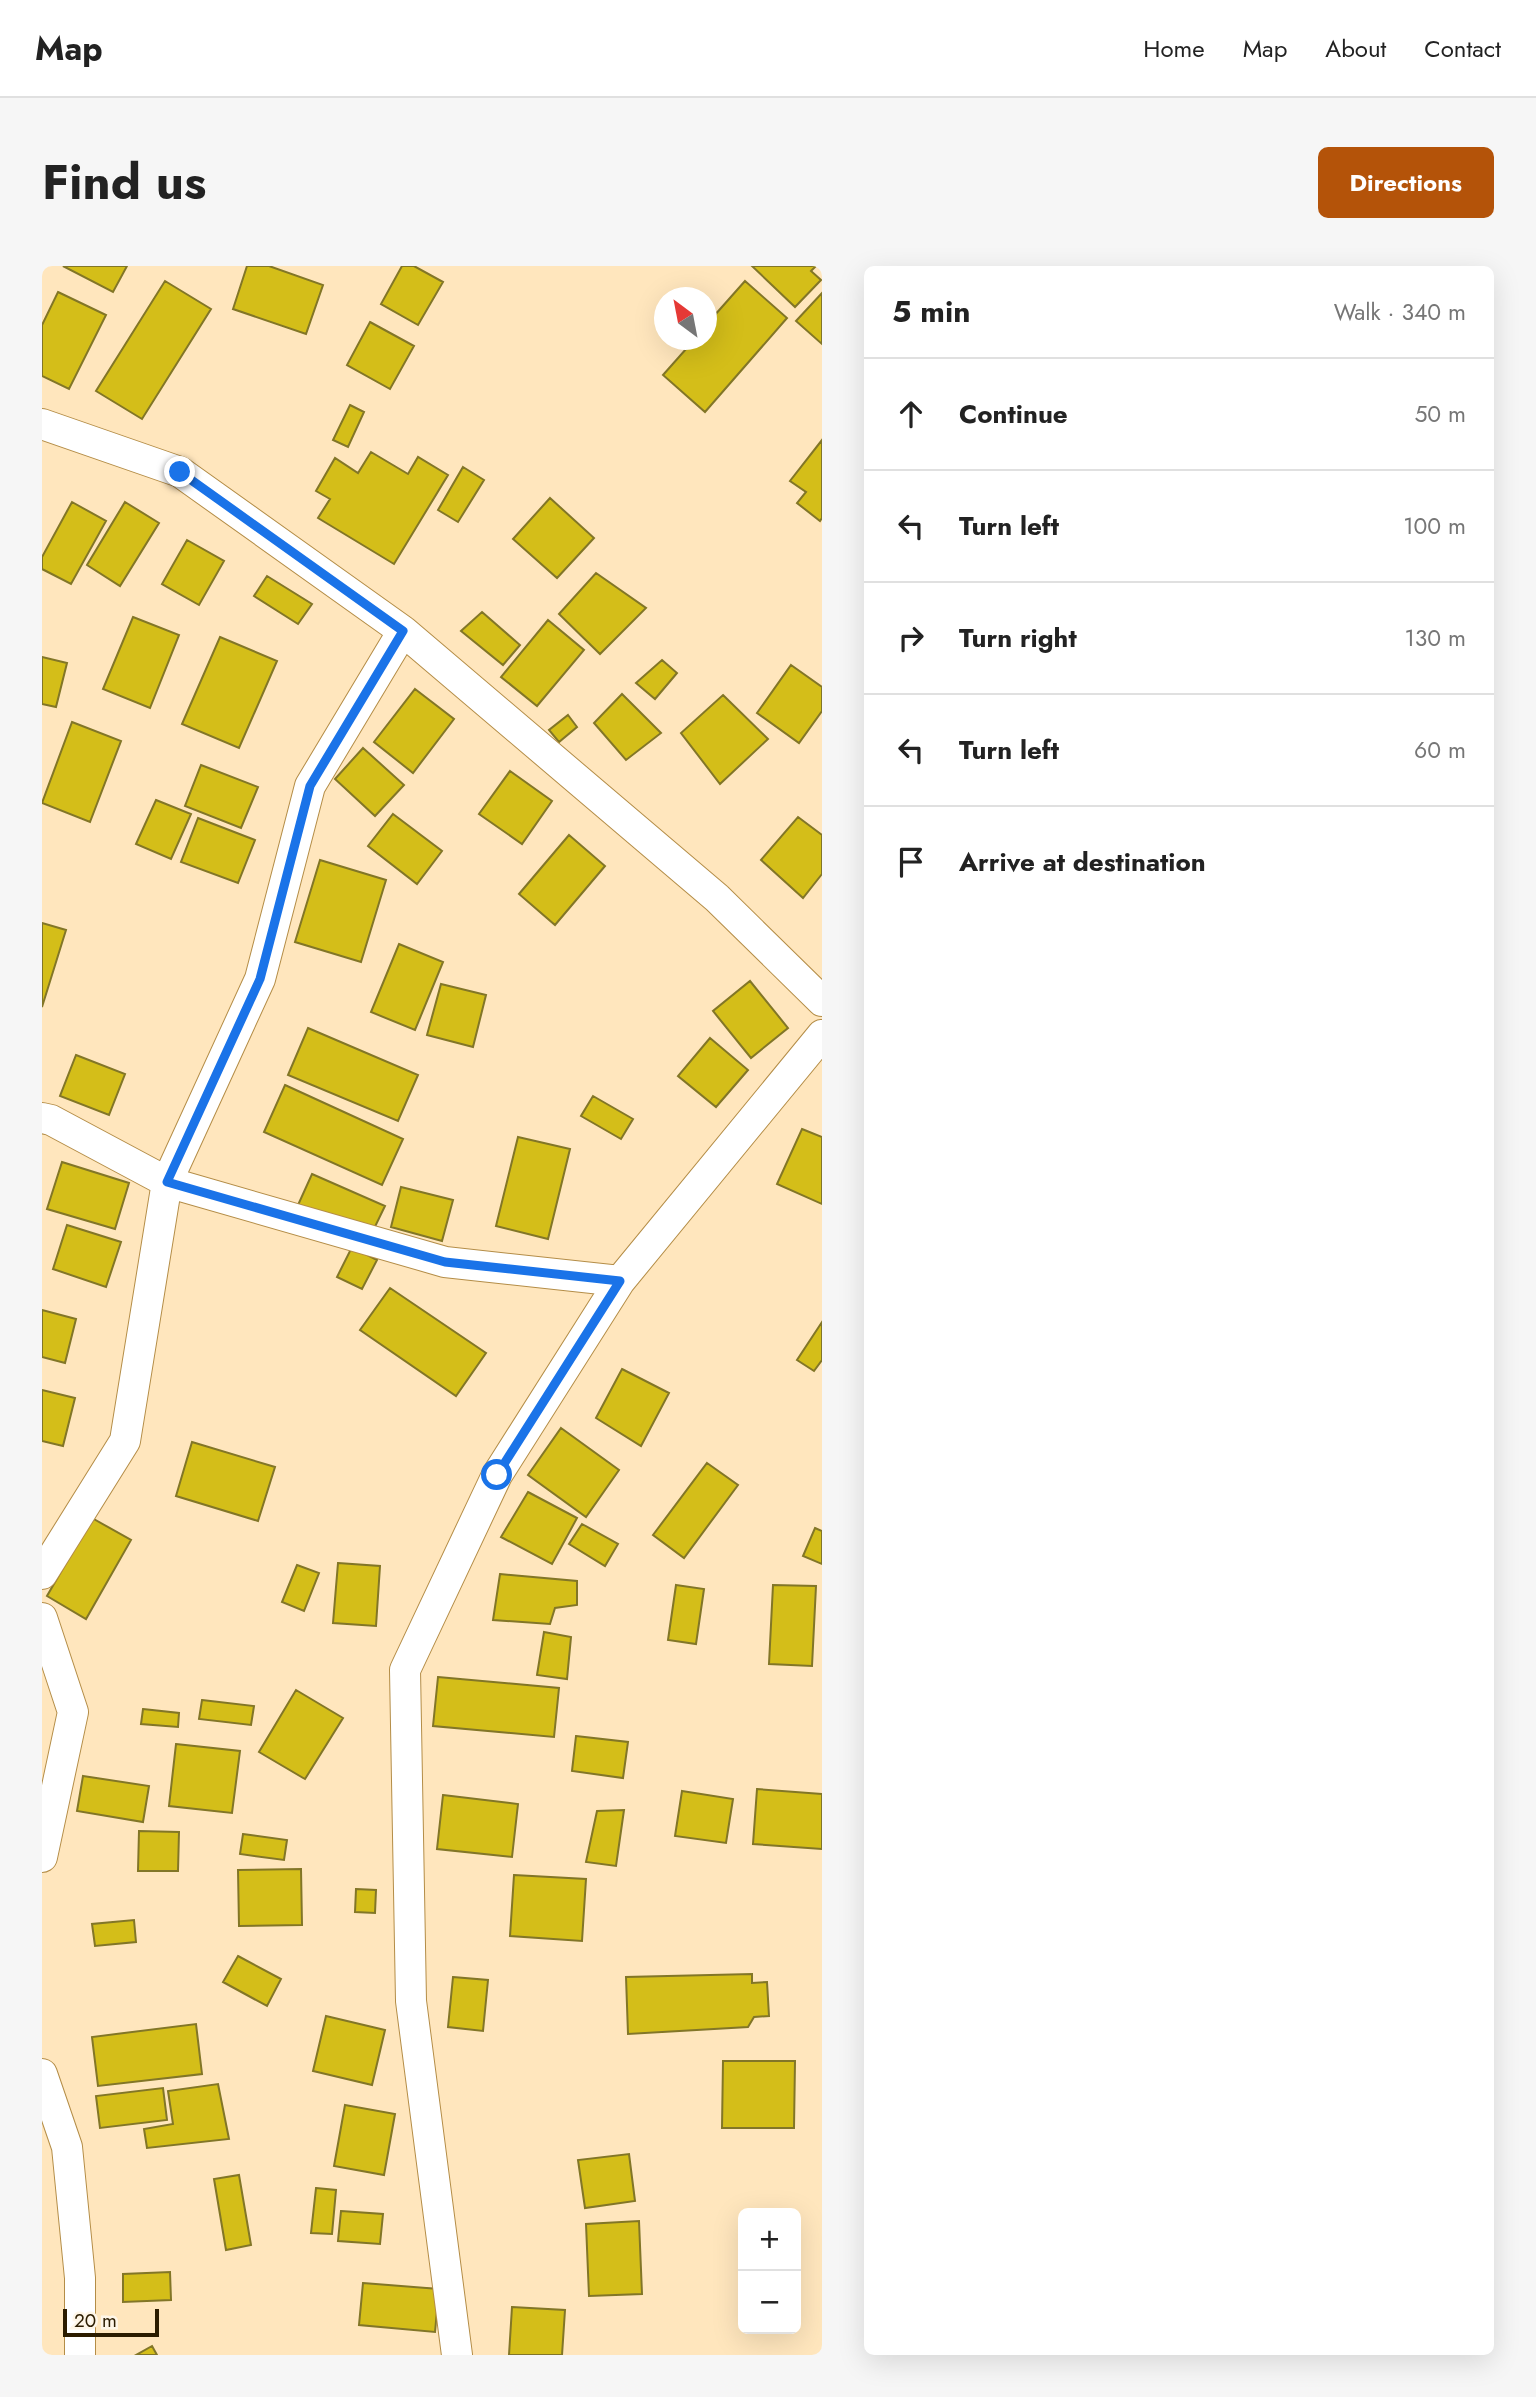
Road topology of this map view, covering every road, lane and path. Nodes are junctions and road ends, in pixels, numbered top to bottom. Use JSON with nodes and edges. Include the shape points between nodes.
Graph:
{"nodes":[{"id":1,"x":42,"y":424,"type":"edge"},
{"id":2,"x":403,"y":631,"type":"junction"},
{"id":3,"x":822,"y":1001,"type":"edge"},
{"id":4,"x":822,"y":1035,"type":"edge"},
{"id":5,"x":42,"y":1118,"type":"edge"},
{"id":6,"x":167,"y":1182,"type":"junction"},
{"id":7,"x":620,"y":1281,"type":"junction"},
{"id":8,"x":42,"y":1574,"type":"edge"},
{"id":9,"x":42,"y":1618,"type":"edge"},
{"id":10,"x":42,"y":1857,"type":"edge"},
{"id":11,"x":42,"y":2074,"type":"edge"},
{"id":12,"x":80,"y":2355,"type":"edge"},
{"id":13,"x":457,"y":2355,"type":"edge"}],
"edges":[{"from":1,"to":2,"type":"street","via":[[180,472]]},
{"from":2,"to":3,"type":"street","via":[[717,898]]},
{"from":2,"to":6,"type":"street","via":[[310,786],[260,979]]},
{"from":4,"to":7,"type":"street"},
{"from":5,"to":6,"type":"street"},
{"from":6,"to":7,"type":"street","via":[[445,1262]]},
{"from":6,"to":8,"type":"street","via":[[125,1441]]},
{"from":7,"to":13,"type":"street","via":[[497,1475],[405,1670],[411,2001]]},
{"from":9,"to":10,"type":"street","via":[[73,1712]]},
{"from":11,"to":12,"type":"street","via":[[67,2147],[80,2278]]}]}
